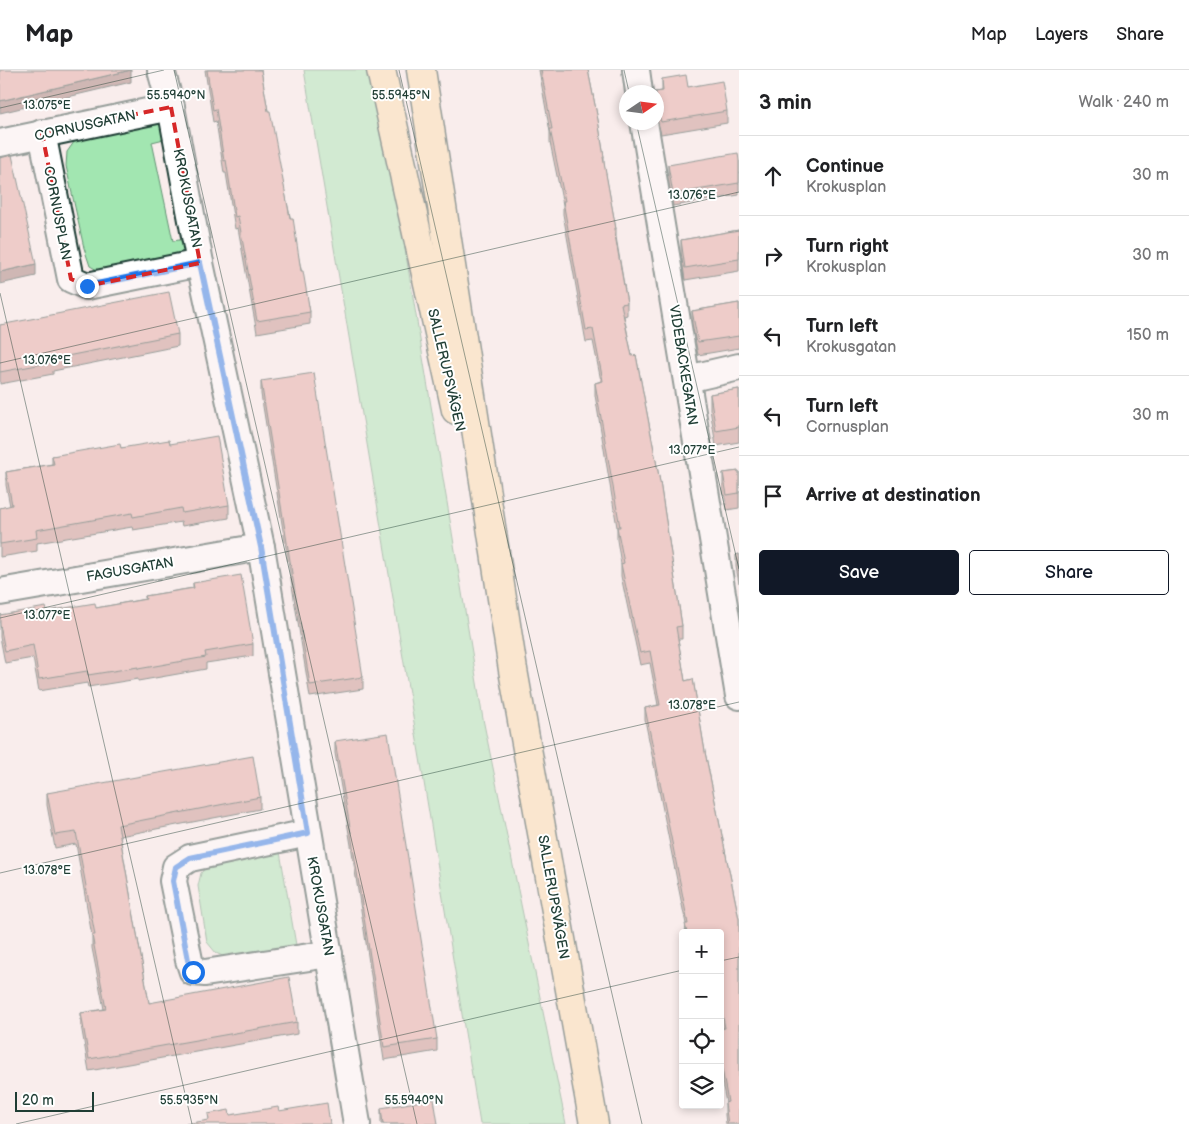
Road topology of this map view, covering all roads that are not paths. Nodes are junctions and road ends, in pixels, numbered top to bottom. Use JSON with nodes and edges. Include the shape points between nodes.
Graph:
{"nodes":[{"id":1,"x":161,"y":70,"type":"edge"},
{"id":2,"x":381,"y":70,"type":"edge"},
{"id":3,"x":421,"y":70,"type":"edge"},
{"id":4,"x":636,"y":70,"type":"edge"},
{"id":5,"x":638,"y":85,"type":"edge"},
{"id":6,"x":171,"y":107,"type":"junction"},
{"id":7,"x":645,"y":130,"type":"edge"},
{"id":8,"x":42,"y":133,"type":"junction"},
{"id":9,"x":0,"y":143,"type":"edge"},
{"id":10,"x":200,"y":263,"type":"junction"},
{"id":11,"x":739,"y":367,"type":"edge"},
{"id":12,"x":687,"y":380,"type":"junction"},
{"id":13,"x":261,"y":547,"type":"junction"},
{"id":14,"x":0,"y":592,"type":"edge"},
{"id":15,"x":513,"y":670,"type":"junction"},
{"id":16,"x":739,"y":696,"type":"edge"},
{"id":17,"x":308,"y":833,"type":"junction"},
{"id":18,"x":329,"y":954,"type":"junction"},
{"id":19,"x":358,"y":1124,"type":"edge"},
{"id":20,"x":594,"y":1124,"type":"edge"}],
"edges":[{"from":1,"to":6,"type":"street","name":"KROKUSGATAN"},
{"from":2,"to":15,"type":"main road","name":"SALLERUPSVÄGEN"},
{"from":3,"to":15,"type":"main road","name":"SALLERUPSVÄGEN"},
{"from":4,"to":5,"type":"street"},
{"from":6,"to":8,"type":"street","name":"CORNUSGATAN"},
{"from":6,"to":10,"type":"street","name":"KROKUSGATAN"},
{"from":7,"to":12,"type":"street","name":"VIDEBACKEGATAN"},
{"from":8,"to":9,"type":"street","name":"CORNUSGATAN"},
{"from":8,"to":10,"type":"street","name":"CORNUSPLAN","via":[[71,279],[87,286]]},
{"from":10,"to":13,"type":"street","name":"KROKUSGATAN"},
{"from":11,"to":12,"type":"street"},
{"from":12,"to":16,"type":"street","name":"VIDEBACKEGATAN"},
{"from":13,"to":14,"type":"street","name":"FAGUSGATAN"},
{"from":13,"to":17,"type":"street","name":"KROKUSGATAN"},
{"from":15,"to":20,"type":"main road","name":"SALLERUPSVÄGEN"},
{"from":17,"to":18,"type":"street","name":"KROKUSGATAN"},
{"from":17,"to":18,"type":"street","via":[[190,858],[176,867],[173,881],[193,972],[205,973]]},
{"from":18,"to":19,"type":"street","name":"KROKUSGATAN"}]}
